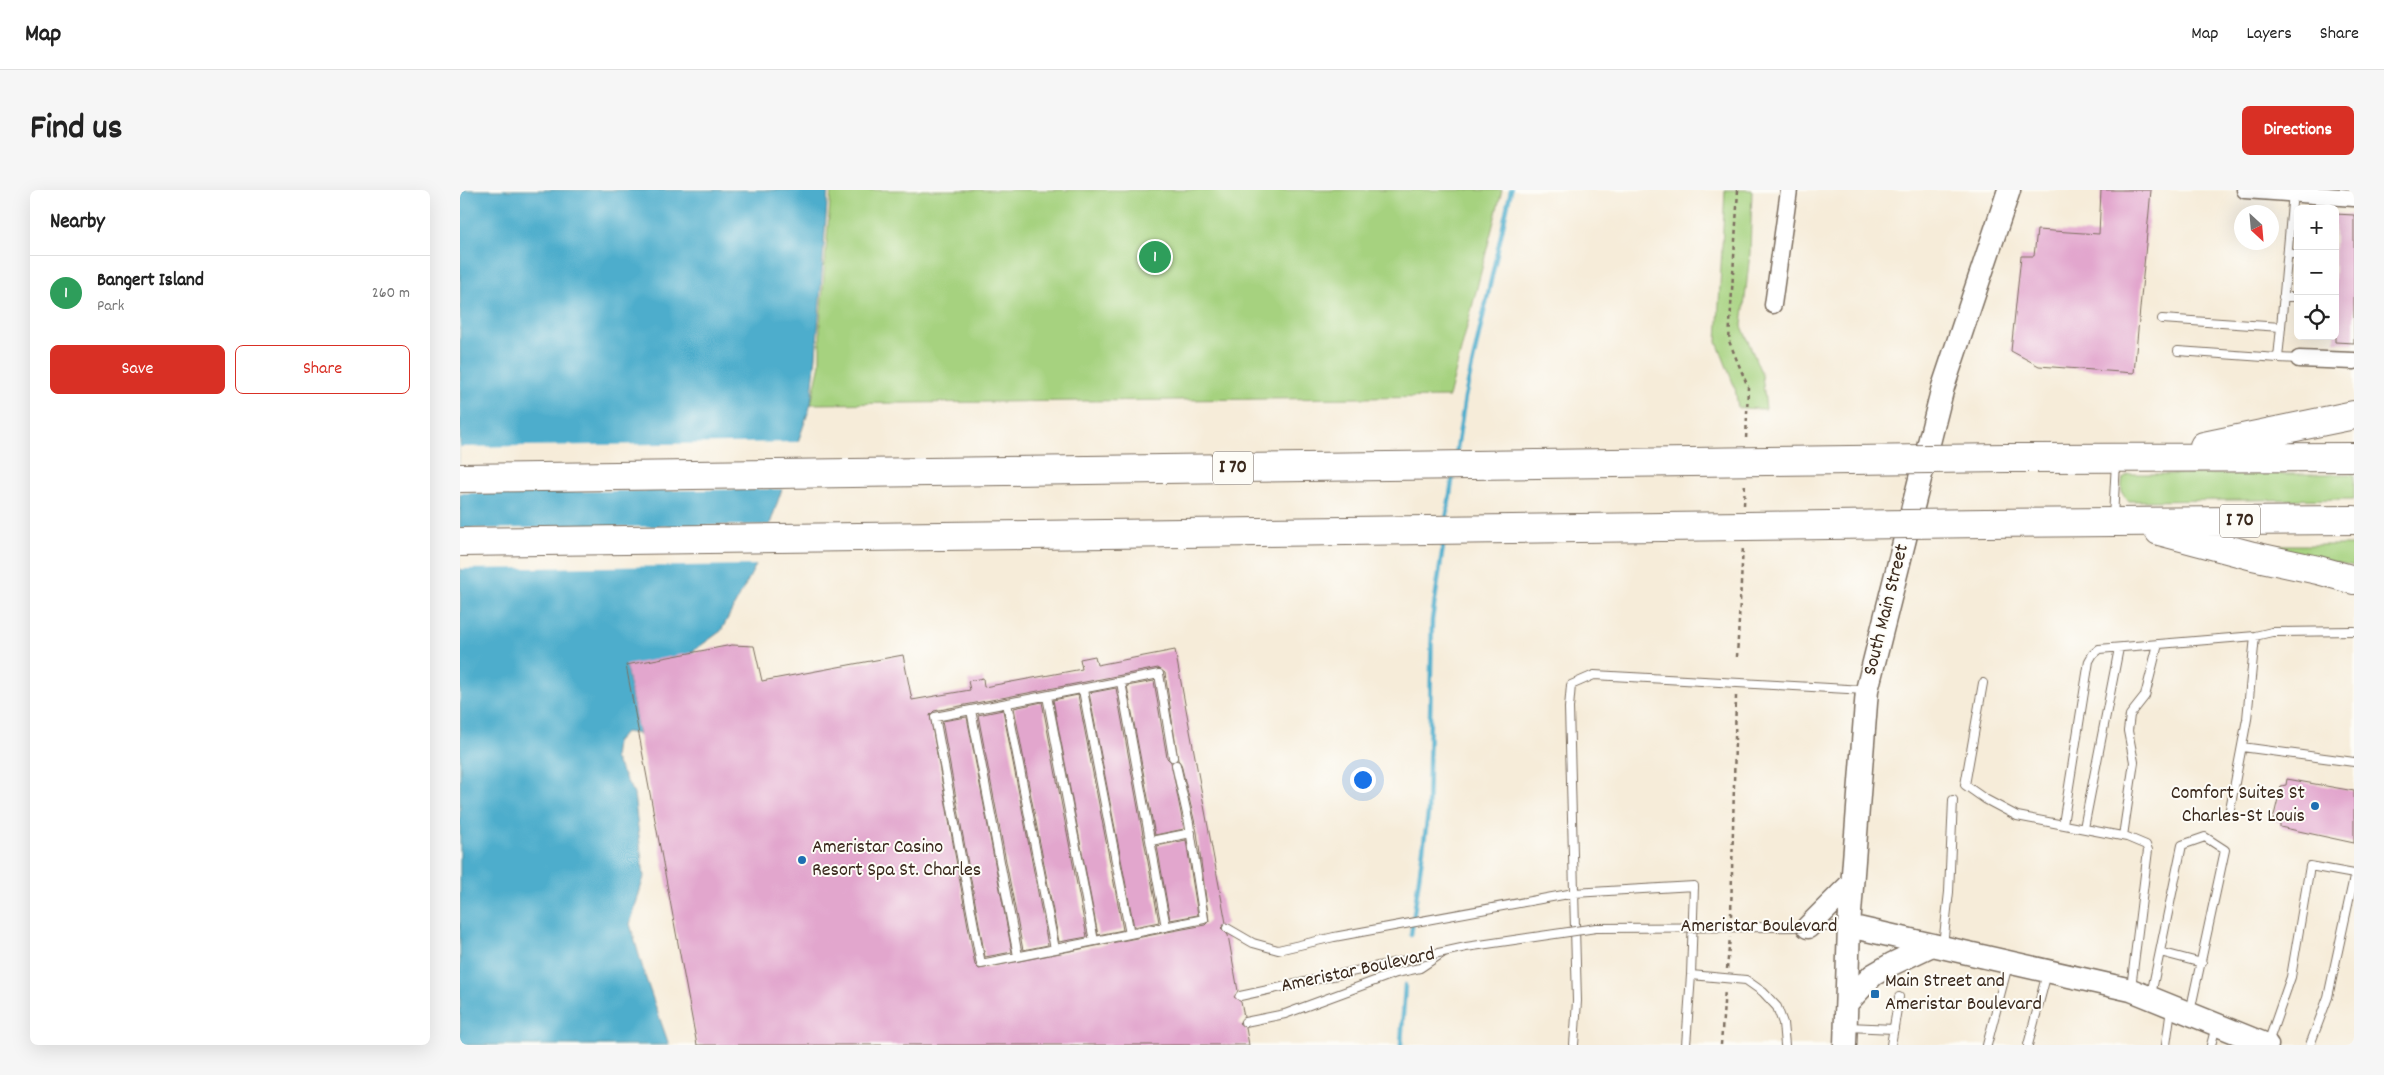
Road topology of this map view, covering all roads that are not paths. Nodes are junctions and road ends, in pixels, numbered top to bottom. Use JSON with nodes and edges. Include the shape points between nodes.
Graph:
{"nodes":[{"id":1,"x":1789,"y":190,"type":"edge"},
{"id":2,"x":2009,"y":190,"type":"edge"},
{"id":3,"x":2245,"y":190,"type":"edge"},
{"id":4,"x":2293,"y":192,"type":"edge"},
{"id":5,"x":2354,"y":198,"type":"edge"},
{"id":6,"x":2288,"y":253,"type":"junction"},
{"id":7,"x":2294,"y":254,"type":"edge"},
{"id":8,"x":2283,"y":297,"type":"junction"},
{"id":9,"x":2294,"y":297,"type":"edge"},
{"id":10,"x":1773,"y":305,"type":"dead end"},
{"id":11,"x":2162,"y":319,"type":"dead end"},
{"id":12,"x":2281,"y":327,"type":"junction"},
{"id":13,"x":2178,"y":351,"type":"dead end"},
{"id":14,"x":2278,"y":358,"type":"junction"},
{"id":15,"x":2299,"y":359,"type":"joint"},
{"id":16,"x":2354,"y":361,"type":"edge"},
{"id":17,"x":2354,"y":415,"type":"edge"},
{"id":18,"x":2354,"y":457,"type":"edge"},
{"id":19,"x":2116,"y":458,"type":"junction"},
{"id":20,"x":2146,"y":458,"type":"junction"},
{"id":21,"x":460,"y":478,"type":"edge"},
{"id":22,"x":2354,"y":520,"type":"edge"},
{"id":23,"x":2120,"y":522,"type":"junction"},
{"id":24,"x":460,"y":542,"type":"edge"},
{"id":25,"x":2354,"y":580,"type":"edge"},
{"id":26,"x":2354,"y":631,"type":"edge"},
{"id":27,"x":2255,"y":636,"type":"junction"},
{"id":28,"x":2158,"y":644,"type":"junction"},
{"id":29,"x":2119,"y":648,"type":"junction"},
{"id":30,"x":1121,"y":682,"type":"junction"},
{"id":31,"x":1983,"y":683,"type":"dead end"},
{"id":32,"x":1083,"y":690,"type":"junction"},
{"id":33,"x":1867,"y":690,"type":"junction"},
{"id":34,"x":1047,"y":696,"type":"junction"},
{"id":35,"x":1007,"y":703,"type":"junction"},
{"id":36,"x":971,"y":710,"type":"junction"},
{"id":37,"x":2242,"y":748,"type":"junction"},
{"id":38,"x":1173,"y":757,"type":"dead end"},
{"id":39,"x":2354,"y":762,"type":"edge"},
{"id":40,"x":1176,"y":765,"type":"dead end"},
{"id":41,"x":1952,"y":800,"type":"dead end"},
{"id":42,"x":2230,"y":809,"type":"dead end"},
{"id":43,"x":2063,"y":824,"type":"junction"},
{"id":44,"x":2084,"y":828,"type":"junction"},
{"id":45,"x":1191,"y":833,"type":"junction"},
{"id":46,"x":2123,"y":836,"type":"junction"},
{"id":47,"x":1151,"y":841,"type":"junction"},
{"id":48,"x":2354,"y":875,"type":"edge"},
{"id":49,"x":1852,"y":883,"type":"junction"},
{"id":50,"x":1574,"y":893,"type":"junction"},
{"id":51,"x":1166,"y":926,"type":"junction"},
{"id":52,"x":1849,"y":926,"type":"junction"},
{"id":53,"x":1805,"y":927,"type":"junction"},
{"id":54,"x":1227,"y":928,"type":"dead end"},
{"id":55,"x":1130,"y":934,"type":"junction"},
{"id":56,"x":1094,"y":941,"type":"junction"},
{"id":57,"x":1937,"y":946,"type":"junction"},
{"id":58,"x":1055,"y":949,"type":"junction"},
{"id":59,"x":1445,"y":952,"type":"junction"},
{"id":60,"x":2160,"y":952,"type":"junction"},
{"id":61,"x":1018,"y":956,"type":"junction"},
{"id":62,"x":2008,"y":962,"type":"junction"},
{"id":63,"x":2202,"y":963,"type":"junction"},
{"id":64,"x":2048,"y":971,"type":"junction"},
{"id":65,"x":1691,"y":975,"type":"junction"},
{"id":66,"x":2141,"y":994,"type":"junction"},
{"id":67,"x":1240,"y":996,"type":"dead end"},
{"id":68,"x":1899,"y":997,"type":"dead end"},
{"id":69,"x":1847,"y":1003,"type":"junction"},
{"id":70,"x":2181,"y":1010,"type":"junction"},
{"id":71,"x":1245,"y":1022,"type":"dead end"},
{"id":72,"x":1894,"y":1030,"type":"junction"},
{"id":73,"x":2214,"y":1034,"type":"edge"},
{"id":74,"x":1846,"y":1036,"type":"edge"},
{"id":75,"x":1574,"y":1045,"type":"edge"},
{"id":76,"x":1686,"y":1045,"type":"edge"},
{"id":77,"x":1785,"y":1045,"type":"edge"},
{"id":78,"x":1891,"y":1045,"type":"edge"},
{"id":79,"x":1988,"y":1045,"type":"edge"},
{"id":80,"x":2028,"y":1045,"type":"edge"},
{"id":81,"x":2166,"y":1045,"type":"edge"},
{"id":82,"x":2268,"y":1045,"type":"edge"},
{"id":83,"x":2310,"y":1045,"type":"edge"}],
"edges":[{"from":1,"to":10,"type":"street"},
{"from":2,"to":33,"type":"street","name":"South Main Street","via":[[1943,387]]},
{"from":3,"to":4,"type":"street"},
{"from":4,"to":5,"type":"street"},
{"from":4,"to":6,"type":"lane"},
{"from":6,"to":7,"type":"lane"},
{"from":6,"to":8,"type":"lane"},
{"from":8,"to":9,"type":"lane"},
{"from":8,"to":12,"type":"lane"},
{"from":11,"to":12,"type":"lane"},
{"from":12,"to":14,"type":"lane"},
{"from":13,"to":14,"type":"lane"},
{"from":14,"to":15,"type":"lane"},
{"from":15,"to":16,"type":"street"},
{"from":17,"to":20,"type":"highway"},
{"from":18,"to":20,"type":"highway","number":"I 70"},
{"from":19,"to":20,"type":"highway","number":"I 70"},
{"from":19,"to":21,"type":"highway","number":"I 70","bridge":true},
{"from":19,"to":23,"type":"lane"},
{"from":22,"to":23,"type":"highway","number":"I 70"},
{"from":23,"to":24,"type":"highway","number":"I 70","bridge":true},
{"from":23,"to":25,"type":"highway"},
{"from":26,"to":27,"type":"lane","via":[[2272,632]]},
{"from":27,"to":28,"type":"lane"},
{"from":27,"to":37,"type":"lane"},
{"from":28,"to":29,"type":"lane"},
{"from":28,"to":46,"type":"lane","via":[[2145,696],[2130,714],[2128,731],[2134,762]]},
{"from":29,"to":43,"type":"lane","via":[[2099,649],[2089,661]]},
{"from":29,"to":44,"type":"lane"},
{"from":30,"to":32,"type":"lane"},
{"from":30,"to":38,"type":"lane","via":[[1159,674]]},
{"from":30,"to":47,"type":"lane"},
{"from":31,"to":43,"type":"lane","via":[[1965,785],[2017,816]]},
{"from":32,"to":34,"type":"lane"},
{"from":32,"to":55,"type":"lane"},
{"from":33,"to":49,"type":"street","name":"South Main Street"},
{"from":33,"to":50,"type":"lane","via":[[1594,675],[1571,685]]},
{"from":34,"to":35,"type":"lane"},
{"from":34,"to":56,"type":"lane"},
{"from":35,"to":36,"type":"lane"},
{"from":35,"to":58,"type":"lane"},
{"from":36,"to":61,"type":"lane"},
{"from":36,"to":61,"type":"lane","via":[[934,717],[981,964]]},
{"from":37,"to":39,"type":"lane"},
{"from":37,"to":42,"type":"lane"},
{"from":40,"to":45,"type":"lane"},
{"from":41,"to":57,"type":"lane","via":[[1949,892]]},
{"from":43,"to":44,"type":"lane"},
{"from":44,"to":46,"type":"lane"},
{"from":45,"to":47,"type":"lane"},
{"from":45,"to":51,"type":"lane","via":[[1204,919]]},
{"from":46,"to":66,"type":"lane","via":[[2146,846],[2149,855]]},
{"from":47,"to":51,"type":"lane"},
{"from":48,"to":82,"type":"lane","via":[[2310,866],[2291,977]]},
{"from":48,"to":83,"type":"lane","via":[[2328,997]]},
{"from":49,"to":52,"type":"street","name":"South Main Street"},
{"from":49,"to":53,"type":"street"},
{"from":50,"to":54,"type":"lane","via":[[1278,950],[1253,943]]},
{"from":50,"to":65,"type":"lane","via":[[1694,886]]},
{"from":50,"to":75,"type":"lane","via":[[1577,1001]]},
{"from":51,"to":55,"type":"lane"},
{"from":52,"to":53,"type":"lane","name":"Ameristar Boulevard"},
{"from":52,"to":57,"type":"street","name":"Ameristar Boulevard"},
{"from":52,"to":69,"type":"street","name":"South Main Street"},
{"from":53,"to":59,"type":"lane","name":"Ameristar Boulevard","bridge":true,"via":[[1596,928]]},
{"from":55,"to":56,"type":"lane"},
{"from":56,"to":58,"type":"lane"},
{"from":57,"to":62,"type":"street","name":"Ameristar Boulevard"},
{"from":57,"to":69,"type":"street","via":[[1873,975]]},
{"from":58,"to":61,"type":"lane"},
{"from":59,"to":67,"type":"lane","name":"Ameristar Boulevard","bridge":true},
{"from":59,"to":71,"type":"lane","via":[[1420,968],[1396,973],[1286,1014]]},
{"from":60,"to":63,"type":"lane"},
{"from":60,"to":63,"type":"lane","via":[[2182,845],[2205,837],[2225,850]]},
{"from":60,"to":66,"type":"lane"},
{"from":62,"to":64,"type":"street","name":"Ameristar Boulevard"},
{"from":62,"to":79,"type":"lane"},
{"from":63,"to":70,"type":"lane"},
{"from":64,"to":66,"type":"street","name":"Ameristar Boulevard"},
{"from":64,"to":80,"type":"lane"},
{"from":65,"to":76,"type":"lane"},
{"from":65,"to":77,"type":"lane","via":[[1746,980],[1777,1007],[1783,1023]]},
{"from":66,"to":70,"type":"street","name":"Ameristar Boulevard"},
{"from":68,"to":72,"type":"lane"},
{"from":69,"to":74,"type":"street","name":"South Main Street"},
{"from":70,"to":73,"type":"street","name":"Ameristar Boulevard"},
{"from":70,"to":81,"type":"lane"},
{"from":72,"to":74,"type":"lane"},
{"from":72,"to":78,"type":"lane"},
{"from":73,"to":82,"type":"street","name":"Ameristar Boulevard"}]}
